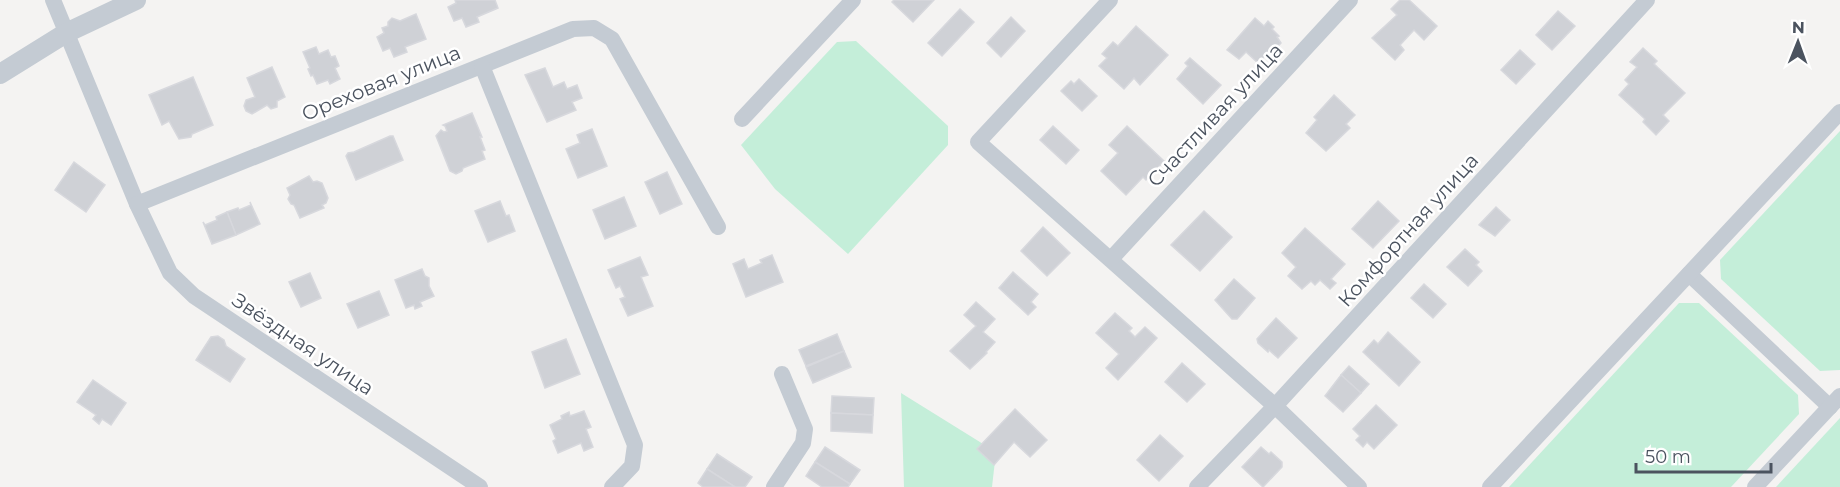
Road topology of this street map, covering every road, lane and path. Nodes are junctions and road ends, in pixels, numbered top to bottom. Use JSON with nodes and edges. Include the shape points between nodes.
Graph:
{"nodes":[{"id":1,"x":53,"y":0,"type":"edge"},
{"id":2,"x":136,"y":0,"type":"edge"},
{"id":3,"x":853,"y":0,"type":"edge"},
{"id":4,"x":1110,"y":0,"type":"edge"},
{"id":5,"x":1350,"y":0,"type":"edge"},
{"id":6,"x":1647,"y":0,"type":"edge"},
{"id":7,"x":66,"y":33,"type":"junction"},
{"id":8,"x":482,"y":66,"type":"junction"},
{"id":9,"x":0,"y":74,"type":"edge"},
{"id":10,"x":1840,"y":112,"type":"edge"},
{"id":11,"x":742,"y":119,"type":"dead end"},
{"id":12,"x":137,"y":204,"type":"junction"},
{"id":13,"x":718,"y":227,"type":"dead end"},
{"id":14,"x":1111,"y":259,"type":"junction"},
{"id":15,"x":1689,"y":274,"type":"junction"},
{"id":16,"x":782,"y":374,"type":"dead end"},
{"id":17,"x":1835,"y":401,"type":"edge"},
{"id":18,"x":1275,"y":406,"type":"junction"},
{"id":19,"x":480,"y":487,"type":"edge"},
{"id":20,"x":612,"y":487,"type":"edge"},
{"id":21,"x":774,"y":487,"type":"edge"},
{"id":22,"x":1197,"y":487,"type":"edge"},
{"id":23,"x":1359,"y":487,"type":"edge"},
{"id":24,"x":1490,"y":487,"type":"edge"},
{"id":25,"x":1755,"y":487,"type":"edge"}],
"edges":[{"from":1,"to":7,"type":"street"},
{"from":2,"to":7,"type":"street"},
{"from":3,"to":11,"type":"street"},
{"from":4,"to":14,"type":"street","via":[[978,142]]},
{"from":5,"to":14,"type":"street","name":"Счастливая улица"},
{"from":6,"to":18,"type":"street","name":"Комфортная улица"},
{"from":7,"to":9,"type":"street"},
{"from":7,"to":12,"type":"street"},
{"from":8,"to":12,"type":"street","name":"Ореховая улица"},
{"from":8,"to":13,"type":"street","name":"Ореховая улица","via":[[573,29],[594,28],[612,39]]},
{"from":8,"to":20,"type":"street","via":[[635,445],[632,466]]},
{"from":10,"to":15,"type":"street"},
{"from":12,"to":19,"type":"street","name":"Звёздная улица","via":[[170,273],[194,296]]},
{"from":14,"to":18,"type":"street"},
{"from":15,"to":17,"type":"street"},
{"from":15,"to":24,"type":"street"},
{"from":16,"to":21,"type":"street","via":[[805,429],[803,443]]},
{"from":17,"to":25,"type":"street"},
{"from":18,"to":22,"type":"street","name":"Комфортная улица"},
{"from":18,"to":23,"type":"street"}]}
